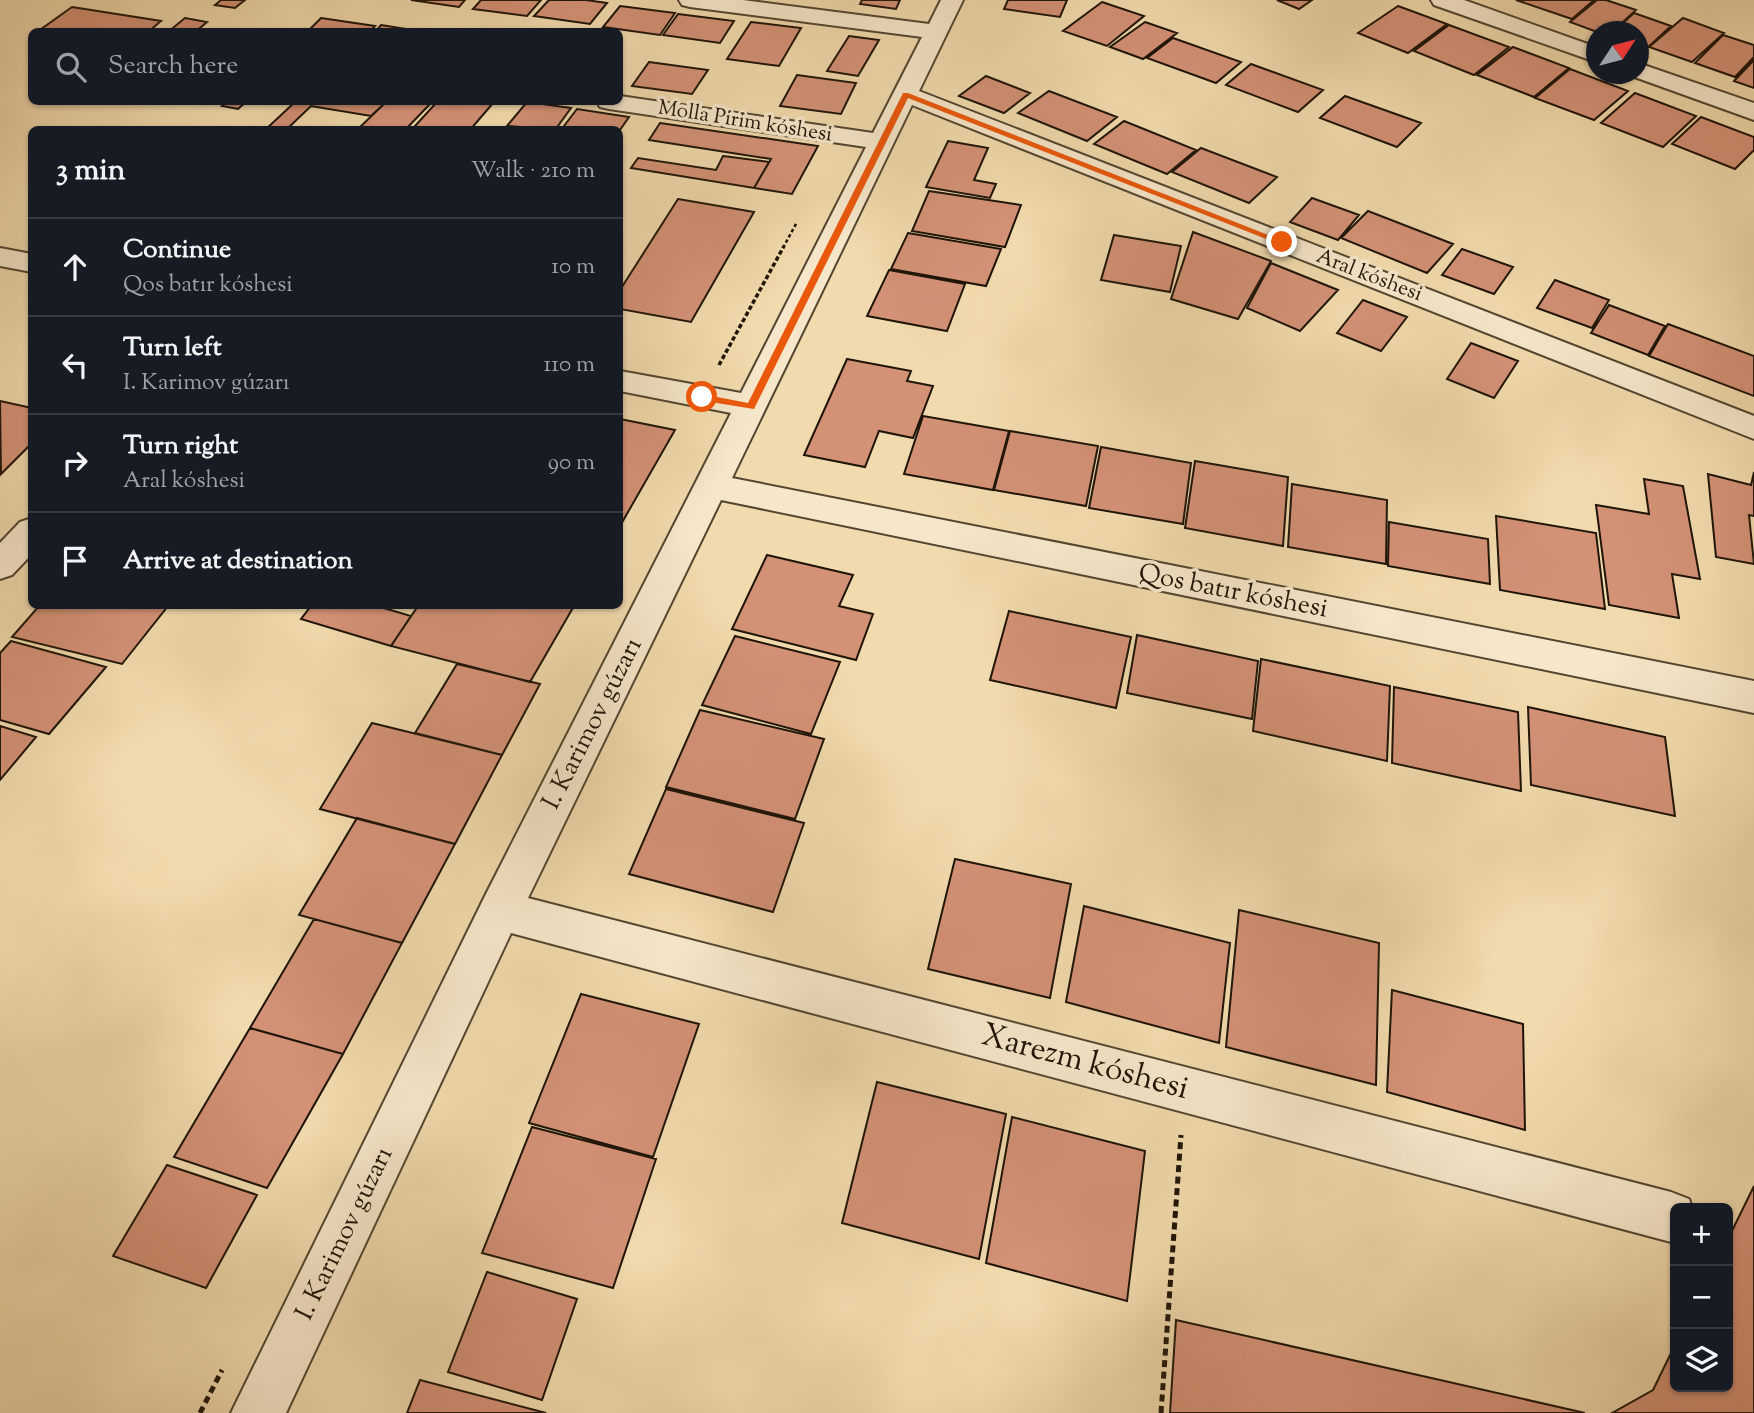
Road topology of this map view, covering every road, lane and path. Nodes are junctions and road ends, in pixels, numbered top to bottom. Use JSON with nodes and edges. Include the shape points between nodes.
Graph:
{"nodes":[{"id":1,"x":690,"y":0,"type":"edge"},
{"id":2,"x":1442,"y":0,"type":"edge"},
{"id":3,"x":945,"y":16,"type":"edge"},
{"id":4,"x":1586,"y":51,"type":"edge"},
{"id":5,"x":1649,"y":74,"type":"edge"},
{"id":6,"x":906,"y":94,"type":"junction"},
{"id":7,"x":623,"y":104,"type":"edge"},
{"id":8,"x":1754,"y":112,"type":"edge"},
{"id":9,"x":881,"y":142,"type":"junction"},
{"id":10,"x":0,"y":257,"type":"edge"},
{"id":11,"x":28,"y":262,"type":"edge"},
{"id":12,"x":623,"y":382,"type":"edge"},
{"id":13,"x":751,"y":406,"type":"junction"},
{"id":14,"x":1754,"y":428,"type":"edge"},
{"id":15,"x":712,"y":486,"type":"junction"},
{"id":16,"x":28,"y":535,"type":"edge"},
{"id":17,"x":0,"y":566,"type":"edge"},
{"id":18,"x":1754,"y":697,"type":"edge"},
{"id":19,"x":500,"y":910,"type":"junction"},
{"id":20,"x":1185,"y":1089,"type":"junction"},
{"id":21,"x":1670,"y":1217,"type":"edge"},
{"id":22,"x":258,"y":1413,"type":"edge"},
{"id":23,"x":1161,"y":1413,"type":"edge"}],
"edges":[{"from":1,"to":3,"type":"street"},
{"from":2,"to":4,"type":"street"},
{"from":3,"to":6,"type":"street","name":"I. Karimov gúzarı"},
{"from":5,"to":8,"type":"street"},
{"from":6,"to":9,"type":"street","name":"I. Karimov gúzarı"},
{"from":6,"to":14,"type":"street","name":"Aral kóshesi"},
{"from":7,"to":9,"type":"street","name":"Molla Pirim kóshesi"},
{"from":9,"to":13,"type":"street","name":"I. Karimov gúzarı"},
{"from":10,"to":11,"type":"street"},
{"from":12,"to":13,"type":"street"},
{"from":13,"to":15,"type":"street","name":"I. Karimov gúzarı"},
{"from":15,"to":18,"type":"street","name":"Qos batır kóshesi"},
{"from":15,"to":19,"type":"street","name":"I. Karimov gúzarı"},
{"from":16,"to":17,"type":"street"},
{"from":19,"to":20,"type":"street","name":"Xarezm kóshesi"},
{"from":19,"to":22,"type":"street","name":"I. Karimov gúzarı"},
{"from":20,"to":21,"type":"street","name":"Xarezm kóshesi"},
{"from":20,"to":23,"type":"path"}]}
